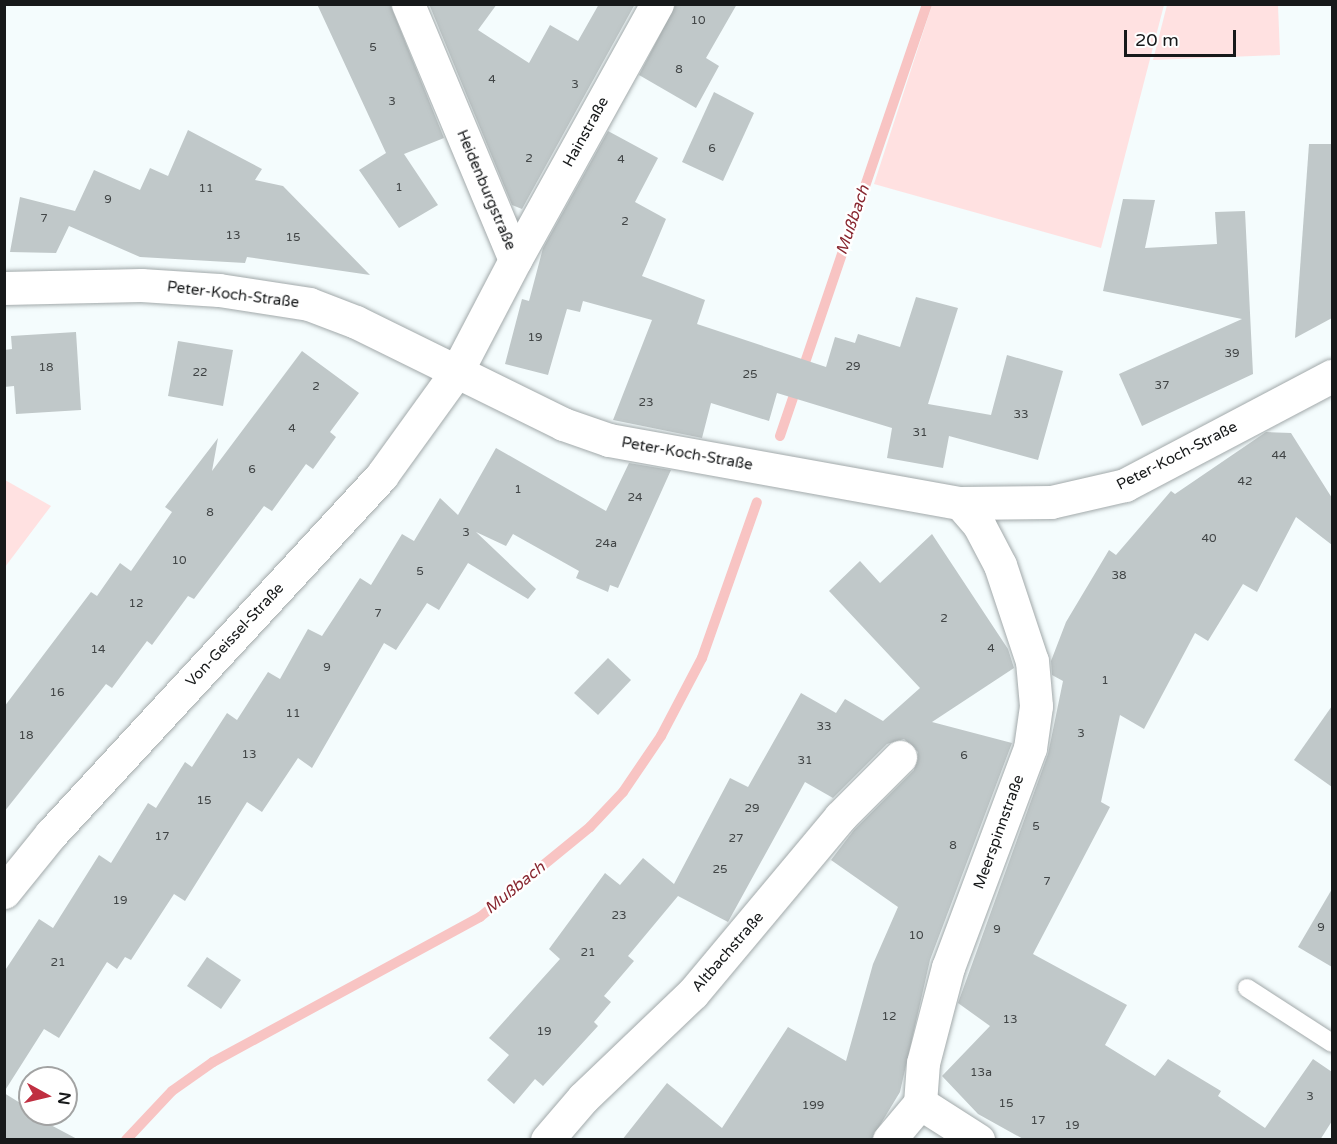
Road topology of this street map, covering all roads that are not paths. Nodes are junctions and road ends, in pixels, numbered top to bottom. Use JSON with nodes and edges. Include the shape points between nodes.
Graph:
{"nodes":[{"id":1,"x":408,"y":4,"type":"edge"},
{"id":2,"x":657,"y":4,"type":"edge"},
{"id":3,"x":515,"y":260,"type":"junction"},
{"id":4,"x":4,"y":288,"type":"edge"},
{"id":5,"x":457,"y":371,"type":"junction"},
{"id":6,"x":1332,"y":376,"type":"edge"},
{"id":7,"x":960,"y":503,"type":"junction"},
{"id":8,"x":900,"y":757,"type":"dead end"},
{"id":9,"x":4,"y":892,"type":"edge"},
{"id":10,"x":1247,"y":988,"type":"dead end"},
{"id":11,"x":1332,"y":1043,"type":"edge"},
{"id":12,"x":920,"y":1103,"type":"junction"},
{"id":13,"x":547,"y":1140,"type":"edge"},
{"id":14,"x":889,"y":1140,"type":"edge"},
{"id":15,"x":978,"y":1140,"type":"edge"}],
"edges":[{"from":1,"to":3,"type":"street","name":"Heidenburgstraße"},
{"from":2,"to":3,"type":"street","name":"Hainstraße"},
{"from":3,"to":5,"type":"street","name":"Heidenburgstraße"},
{"from":4,"to":5,"type":"street","name":"Peter-Koch-Straße","via":[[141,285],[275,297],[356,322]]},
{"from":5,"to":7,"type":"street","name":"Peter-Koch-Straße","via":[[563,424],[609,440],[883,486]]},
{"from":5,"to":9,"type":"street","name":"Von-Geissel-Straße","via":[[381,475],[51,834]]},
{"from":6,"to":7,"type":"street","name":"Peter-Koch-Straße","via":[[1125,485],[1051,502]]},
{"from":7,"to":12,"type":"street","name":"Meerspinnstraße","via":[[980,525],[1000,565],[1032,662],[1036,706],[1022,772],[936,1008]]},
{"from":8,"to":13,"type":"street","name":"Altbachstraße","via":[[840,817],[693,993],[583,1098]]},
{"from":10,"to":11,"type":"lane"},
{"from":12,"to":14,"type":"street"},
{"from":12,"to":15,"type":"street"}]}
